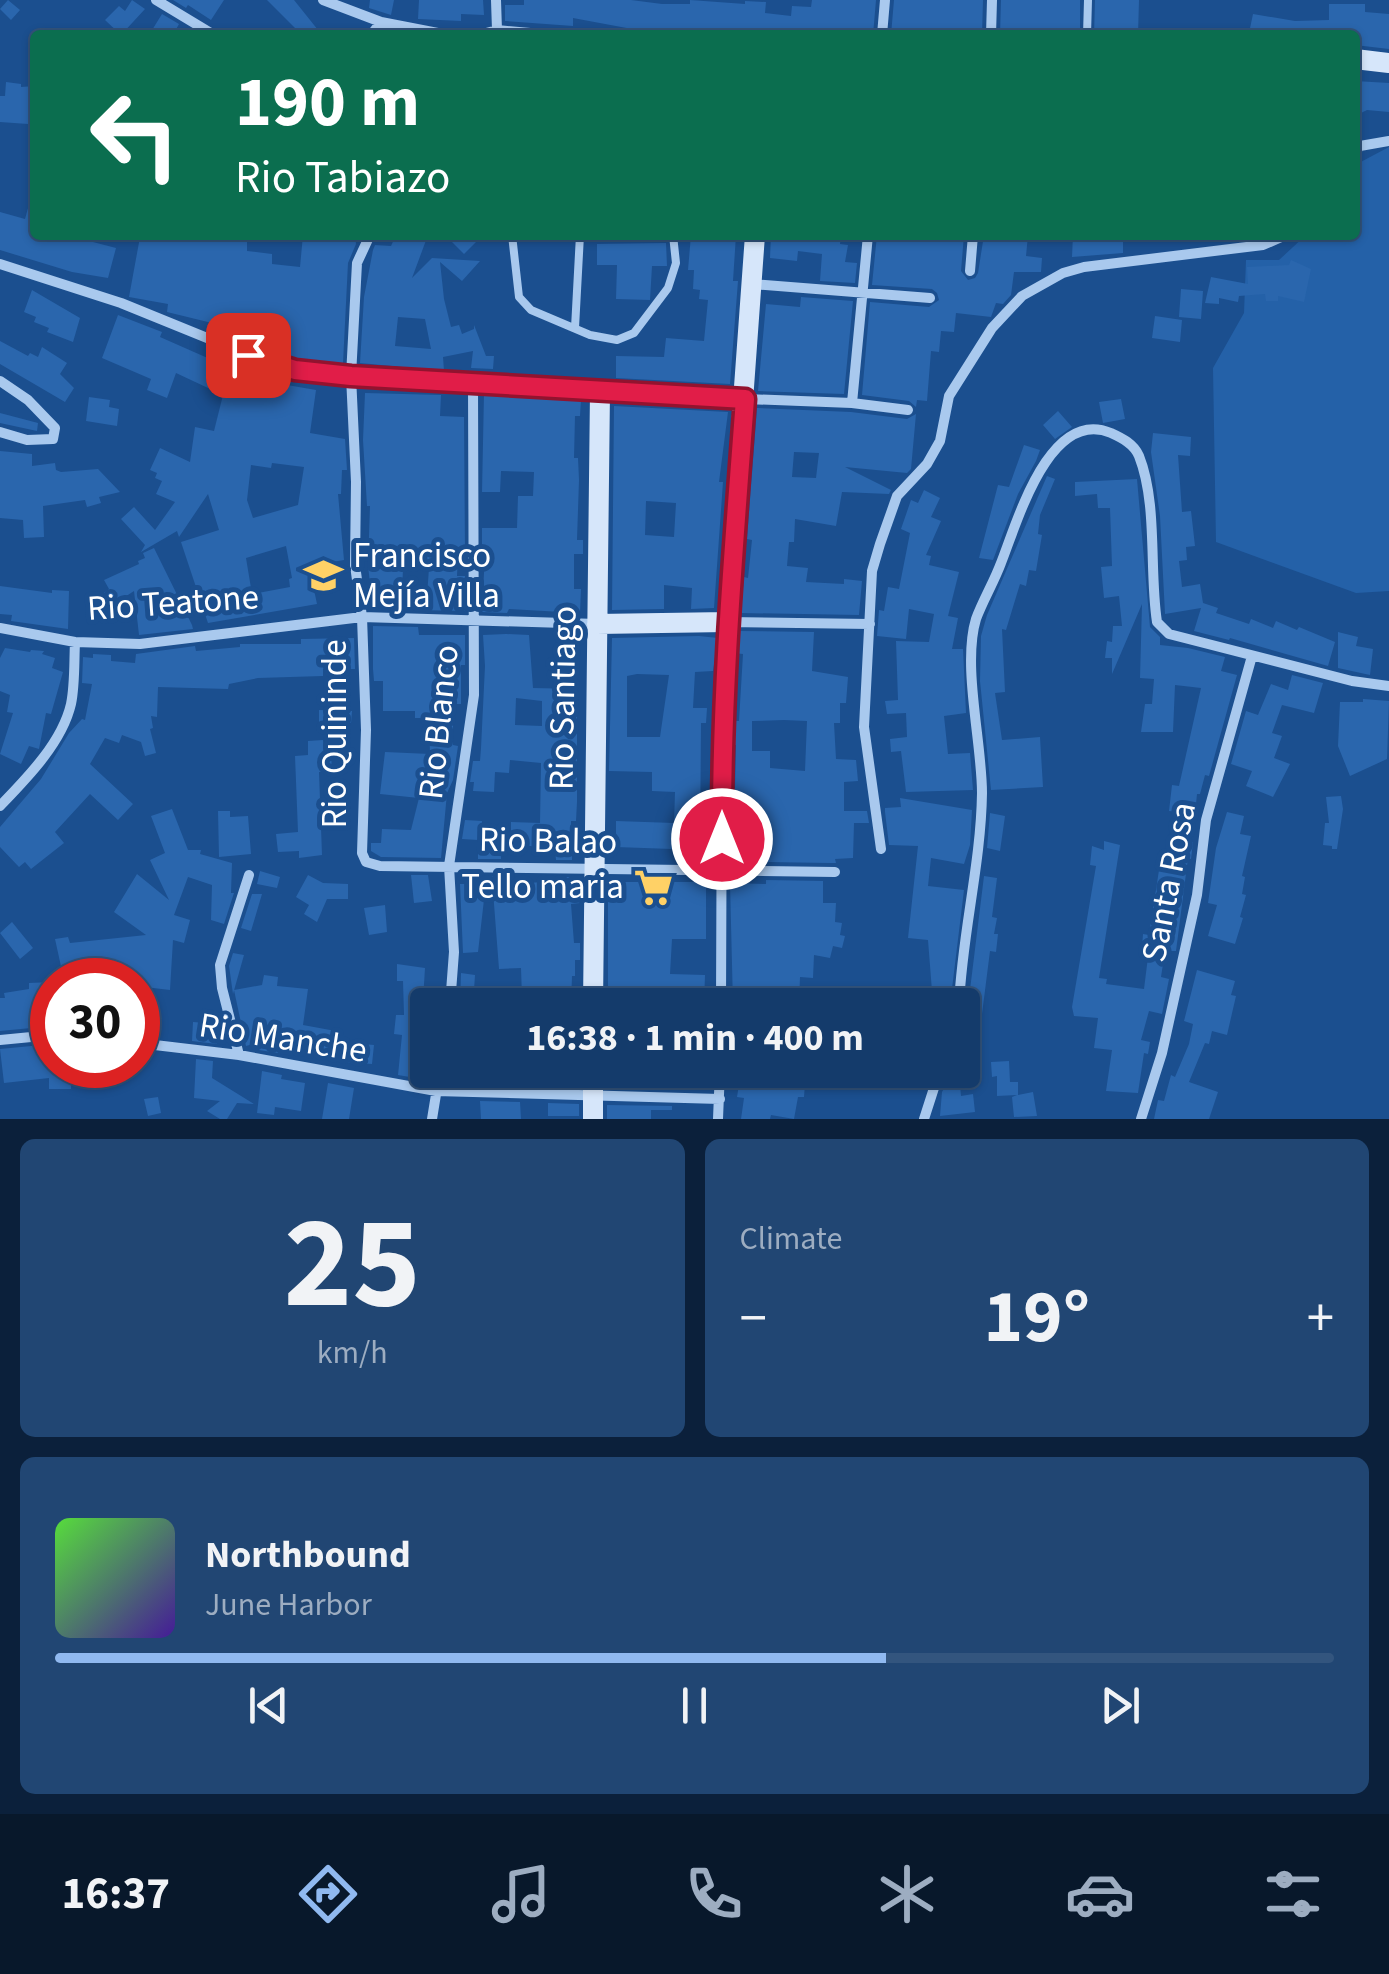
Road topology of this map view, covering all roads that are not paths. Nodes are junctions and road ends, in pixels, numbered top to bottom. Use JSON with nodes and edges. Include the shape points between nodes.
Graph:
{"nodes":[{"id":1,"x":156,"y":0,"type":"edge"},
{"id":2,"x":323,"y":0,"type":"edge"},
{"id":3,"x":496,"y":0,"type":"edge"},
{"id":4,"x":885,"y":0,"type":"edge"},
{"id":5,"x":992,"y":0,"type":"edge"},
{"id":6,"x":1088,"y":0,"type":"edge"},
{"id":7,"x":381,"y":22,"type":"junction"},
{"id":8,"x":206,"y":30,"type":"edge"},
{"id":9,"x":375,"y":30,"type":"edge"},
{"id":10,"x":422,"y":30,"type":"edge"},
{"id":11,"x":496,"y":30,"type":"edge"},
{"id":12,"x":882,"y":30,"type":"edge"},
{"id":13,"x":991,"y":30,"type":"edge"},
{"id":14,"x":1086,"y":30,"type":"edge"},
{"id":15,"x":1360,"y":60,"type":"edge"},
{"id":16,"x":1389,"y":63,"type":"edge"},
{"id":17,"x":1389,"y":141,"type":"edge"},
{"id":18,"x":1360,"y":146,"type":"edge"},
{"id":19,"x":368,"y":240,"type":"edge"},
{"id":20,"x":513,"y":240,"type":"edge"},
{"id":21,"x":580,"y":240,"type":"edge"},
{"id":22,"x":674,"y":240,"type":"edge"},
{"id":23,"x":756,"y":240,"type":"edge"},
{"id":24,"x":868,"y":240,"type":"edge"},
{"id":25,"x":973,"y":240,"type":"edge"},
{"id":26,"x":1276,"y":240,"type":"edge"},
{"id":27,"x":0,"y":264,"type":"edge"},
{"id":28,"x":970,"y":270,"type":"dead end"},
{"id":29,"x":752,"y":284,"type":"junction"},
{"id":30,"x":863,"y":292,"type":"junction"},
{"id":31,"x":930,"y":298,"type":"dead end"},
{"id":32,"x":575,"y":328,"type":"junction"},
{"id":33,"x":351,"y":376,"type":"junction"},
{"id":34,"x":0,"y":381,"type":"edge"},
{"id":35,"x":473,"y":384,"type":"junction"},
{"id":36,"x":600,"y":391,"type":"junction"},
{"id":37,"x":745,"y":399,"type":"junction"},
{"id":38,"x":852,"y":403,"type":"junction"},
{"id":39,"x":908,"y":410,"type":"dead end"},
{"id":40,"x":0,"y":432,"type":"edge"},
{"id":41,"x":362,"y":617,"type":"junction"},
{"id":42,"x":476,"y":620,"type":"junction"},
{"id":43,"x":728,"y":622,"type":"junction"},
{"id":44,"x":597,"y":624,"type":"junction"},
{"id":45,"x":870,"y":624,"type":"junction"},
{"id":46,"x":0,"y":628,"type":"edge"},
{"id":47,"x":76,"y":642,"type":"junction"},
{"id":48,"x":1252,"y":656,"type":"junction"},
{"id":49,"x":1389,"y":686,"type":"edge"},
{"id":50,"x":0,"y":806,"type":"edge"},
{"id":51,"x":882,"y":850,"type":"dead end"},
{"id":52,"x":380,"y":866,"type":"joint"},
{"id":53,"x":449,"y":866,"type":"junction"},
{"id":54,"x":594,"y":869,"type":"junction"},
{"id":55,"x":722,"y":871,"type":"junction"},
{"id":56,"x":835,"y":872,"type":"dead end"},
{"id":57,"x":249,"y":875,"type":"dead end"},
{"id":58,"x":451,"y":988,"type":"edge"},
{"id":59,"x":593,"y":988,"type":"edge"},
{"id":60,"x":721,"y":988,"type":"edge"},
{"id":61,"x":960,"y":988,"type":"edge"},
{"id":62,"x":30,"y":1037,"type":"edge"},
{"id":63,"x":0,"y":1040,"type":"edge"},
{"id":64,"x":160,"y":1045,"type":"edge"},
{"id":65,"x":239,"y":1054,"type":"junction"},
{"id":66,"x":437,"y":1088,"type":"edge"},
{"id":67,"x":593,"y":1088,"type":"edge"},
{"id":68,"x":720,"y":1088,"type":"edge"},
{"id":69,"x":934,"y":1088,"type":"edge"},
{"id":70,"x":436,"y":1092,"type":"junction"},
{"id":71,"x":593,"y":1095,"type":"junction"},
{"id":72,"x":720,"y":1099,"type":"junction"},
{"id":73,"x":432,"y":1119,"type":"edge"},
{"id":74,"x":593,"y":1119,"type":"edge"},
{"id":75,"x":718,"y":1119,"type":"edge"},
{"id":76,"x":924,"y":1119,"type":"edge"},
{"id":77,"x":1142,"y":1119,"type":"edge"}],
"edges":[{"from":1,"to":8,"type":"street"},
{"from":2,"to":7,"type":"street"},
{"from":3,"to":11,"type":"street"},
{"from":4,"to":12,"type":"street"},
{"from":5,"to":13,"type":"street"},
{"from":6,"to":14,"type":"lane"},
{"from":7,"to":9,"type":"street"},
{"from":7,"to":10,"type":"street"},
{"from":15,"to":16,"type":"street"},
{"from":17,"to":18,"type":"street"},
{"from":19,"to":33,"type":"street","name":"Rio Quininde","via":[[356,263]]},
{"from":20,"to":32,"type":"lane","via":[[520,297],[531,310]]},
{"from":21,"to":32,"type":"lane"},
{"from":22,"to":32,"type":"lane","via":[[676,263],[668,288],[634,334],[617,340]]},
{"from":23,"to":29,"type":"street"},
{"from":24,"to":30,"type":"street"},
{"from":25,"to":28,"type":"street"},
{"from":26,"to":45,"type":"street","via":[[1084,267],[1022,296],[967,365],[949,396],[927,464],[896,496],[872,571]]},
{"from":27,"to":33,"type":"street","via":[[121,302],[271,364]]},
{"from":29,"to":30,"type":"street"},
{"from":29,"to":37,"type":"street"},
{"from":30,"to":31,"type":"street"},
{"from":30,"to":38,"type":"street"},
{"from":33,"to":35,"type":"street"},
{"from":33,"to":41,"type":"street","name":"Rio Quininde"},
{"from":34,"to":40,"type":"street","via":[[55,428],[53,440],[45,442]]},
{"from":35,"to":36,"type":"street"},
{"from":35,"to":42,"type":"street","name":"Rio Blanco"},
{"from":36,"to":37,"type":"street"},
{"from":36,"to":44,"type":"street","name":"Rio Santiago"},
{"from":37,"to":38,"type":"street"},
{"from":37,"to":43,"type":"street"},
{"from":38,"to":39,"type":"street"},
{"from":41,"to":42,"type":"street","name":"Rio Teatone"},
{"from":41,"to":47,"type":"street","name":"Rio Teatone","via":[[140,644]]},
{"from":41,"to":52,"type":"street","name":"Rio Quininde","via":[[362,853]]},
{"from":42,"to":44,"type":"street","name":"Rio Teatone"},
{"from":42,"to":53,"type":"street","name":"Rio Blanco","via":[[474,694]]},
{"from":43,"to":44,"type":"street","name":"Rio Teatone"},
{"from":43,"to":45,"type":"street","name":"Rio Teatone"},
{"from":43,"to":55,"type":"street"},
{"from":44,"to":54,"type":"street","name":"Rio Santiago"},
{"from":45,"to":51,"type":"street","via":[[864,727]]},
{"from":46,"to":47,"type":"street","name":"Rio Teatone"},
{"from":47,"to":50,"type":"street","via":[[64,721]]},
{"from":48,"to":49,"type":"street"},
{"from":48,"to":61,"type":"street","via":[[1170,634],[1157,622],[1138,455],[1098,428],[1072,435],[1035,477],[976,620],[972,663],[982,796]]},
{"from":48,"to":77,"type":"street","name":"Santa Rosa","via":[[1206,820],[1193,912]]},
{"from":52,"to":53,"type":"street","name":"Rio Balao"},
{"from":53,"to":54,"type":"street","name":"Rio Balao"},
{"from":53,"to":58,"type":"street","name":"Rio Blanco"},
{"from":54,"to":55,"type":"street","name":"Rio Balao"},
{"from":54,"to":59,"type":"street","name":"Rio Santiago"},
{"from":55,"to":56,"type":"street","name":"Rio Balao"},
{"from":55,"to":60,"type":"street"},
{"from":57,"to":65,"type":"street","via":[[220,965]]},
{"from":62,"to":63,"type":"street"},
{"from":64,"to":65,"type":"street","name":"Rio Manche"},
{"from":65,"to":70,"type":"street","name":"Rio Manche"},
{"from":66,"to":70,"type":"street"},
{"from":67,"to":71,"type":"street"},
{"from":68,"to":72,"type":"street"},
{"from":69,"to":76,"type":"street"},
{"from":70,"to":71,"type":"street","name":"Rio Manche"},
{"from":70,"to":73,"type":"street"},
{"from":71,"to":72,"type":"street","name":"Rio Manche"},
{"from":71,"to":74,"type":"street"},
{"from":72,"to":75,"type":"street"}]}
